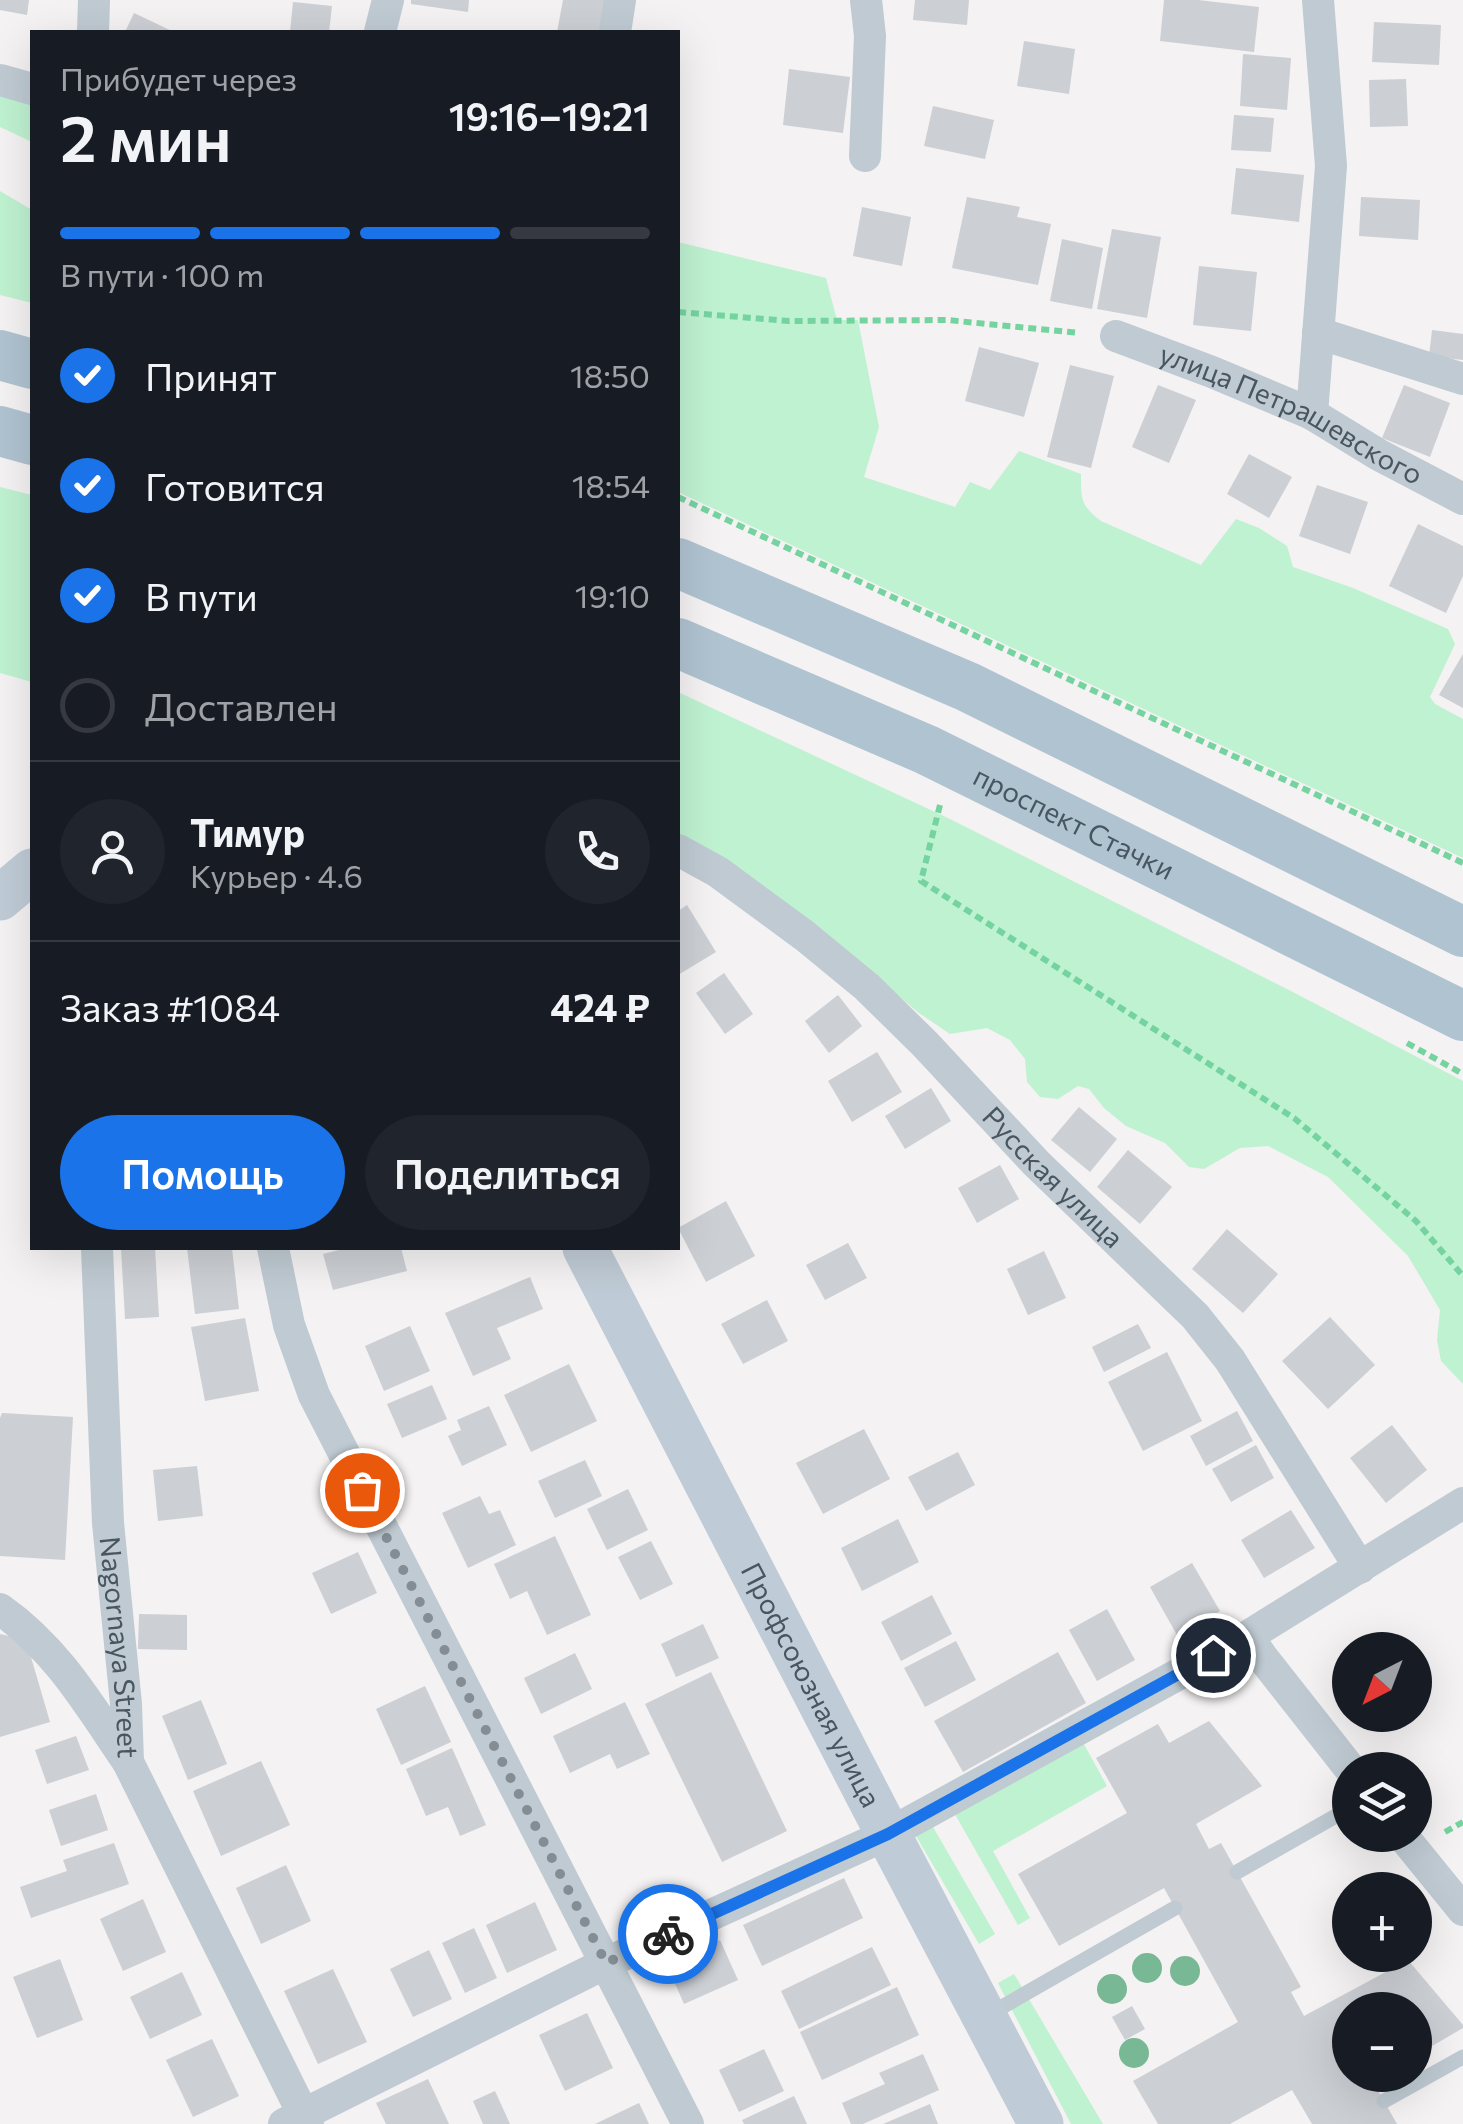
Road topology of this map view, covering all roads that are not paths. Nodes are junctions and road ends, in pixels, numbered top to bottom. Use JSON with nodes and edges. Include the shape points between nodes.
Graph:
{"nodes":[{"id":1,"x":94,"y":0,"type":"edge"},
{"id":2,"x":388,"y":0,"type":"edge"},
{"id":3,"x":620,"y":0,"type":"edge"},
{"id":4,"x":866,"y":0,"type":"edge"},
{"id":5,"x":1318,"y":0,"type":"edge"},
{"id":6,"x":92,"y":30,"type":"edge"},
{"id":7,"x":380,"y":30,"type":"edge"},
{"id":8,"x":615,"y":30,"type":"edge"},
{"id":9,"x":0,"y":80,"type":"edge"},
{"id":10,"x":30,"y":88,"type":"edge"},
{"id":11,"x":865,"y":156,"type":"dead end"},
{"id":12,"x":1318,"y":333,"type":"junction"},
{"id":13,"x":1116,"y":336,"type":"road end"},
{"id":14,"x":0,"y":355,"type":"edge"},
{"id":15,"x":30,"y":363,"type":"edge"},
{"id":16,"x":1463,"y":379,"type":"edge"},
{"id":17,"x":1312,"y":414,"type":"junction"},
{"id":18,"x":0,"y":431,"type":"edge"},
{"id":19,"x":30,"y":439,"type":"edge"},
{"id":20,"x":1463,"y":498,"type":"edge"},
{"id":21,"x":680,"y":563,"type":"edge"},
{"id":22,"x":680,"y":644,"type":"edge"},
{"id":23,"x":680,"y":851,"type":"edge"},
{"id":24,"x":30,"y":873,"type":"edge"},
{"id":25,"x":0,"y":898,"type":"edge"},
{"id":26,"x":1463,"y":932,"type":"edge"},
{"id":27,"x":1463,"y":1016,"type":"edge"},
{"id":28,"x":97,"y":1250,"type":"edge"},
{"id":29,"x":273,"y":1250,"type":"edge"},
{"id":30,"x":587,"y":1250,"type":"edge"},
{"id":31,"x":1463,"y":1503,"type":"edge"},
{"id":32,"x":1360,"y":1568,"type":"junction"},
{"id":33,"x":0,"y":1609,"type":"edge"},
{"id":34,"x":1248,"y":1636,"type":"junction"},
{"id":35,"x":1337,"y":1752,"type":"edge"},
{"id":36,"x":128,"y":1762,"type":"junction"},
{"id":37,"x":1332,"y":1818,"type":"edge"},
{"id":38,"x":888,"y":1834,"type":"junction"},
{"id":39,"x":1416,"y":1852,"type":"edge"},
{"id":40,"x":1237,"y":1872,"type":"dead end"},
{"id":41,"x":1175,"y":1908,"type":"dead end"},
{"id":42,"x":1463,"y":1910,"type":"edge"},
{"id":43,"x":606,"y":1963,"type":"junction"},
{"id":44,"x":984,"y":2017,"type":"junction"},
{"id":45,"x":1463,"y":2057,"type":"edge"},
{"id":46,"x":1384,"y":2101,"type":"dead end"},
{"id":47,"x":298,"y":2121,"type":"edge"},
{"id":48,"x":688,"y":2124,"type":"edge"},
{"id":49,"x":1041,"y":2124,"type":"edge"}],
"edges":[{"from":1,"to":6,"type":"street"},
{"from":2,"to":7,"type":"street"},
{"from":3,"to":8,"type":"street"},
{"from":4,"to":11,"type":"street"},
{"from":5,"to":12,"type":"street","via":[[1331,166]]},
{"from":9,"to":10,"type":"street"},
{"from":12,"to":16,"type":"street"},
{"from":12,"to":17,"type":"street"},
{"from":13,"to":17,"type":"street","name":"улица Петрашевского"},
{"from":14,"to":15,"type":"main road"},
{"from":17,"to":20,"type":"street","name":"улица Петрашевского"},
{"from":18,"to":19,"type":"main road"},
{"from":21,"to":26,"type":"main road","via":[[968,687]]},
{"from":22,"to":27,"type":"main road","name":"проспект Стачки","via":[[928,750]]},
{"from":23,"to":32,"type":"street","name":"Русская улица","via":[[867,987],[1194,1316],[1230,1360]]},
{"from":24,"to":25,"type":"main road"},
{"from":28,"to":36,"type":"street","name":"Nagornaya Street","via":[[108,1522]]},
{"from":29,"to":43,"type":"street","via":[[314,1395]]},
{"from":30,"to":38,"type":"main road","name":"Профсоюзная улица"},
{"from":31,"to":32,"type":"street"},
{"from":32,"to":34,"type":"street"},
{"from":33,"to":36,"type":"street","via":[[62,1664]]},
{"from":34,"to":35,"type":"street"},
{"from":34,"to":38,"type":"street"},
{"from":36,"to":47,"type":"street","name":"Nagornaya Street"},
{"from":37,"to":40,"type":"lane"},
{"from":38,"to":43,"type":"street"},
{"from":38,"to":44,"type":"main road","name":"Профсоюзная улица"},
{"from":39,"to":42,"type":"street"},
{"from":41,"to":44,"type":"lane"},
{"from":43,"to":47,"type":"street"},
{"from":43,"to":48,"type":"street"},
{"from":44,"to":49,"type":"main road","name":"Профсоюзная улица"},
{"from":45,"to":46,"type":"lane"}]}
